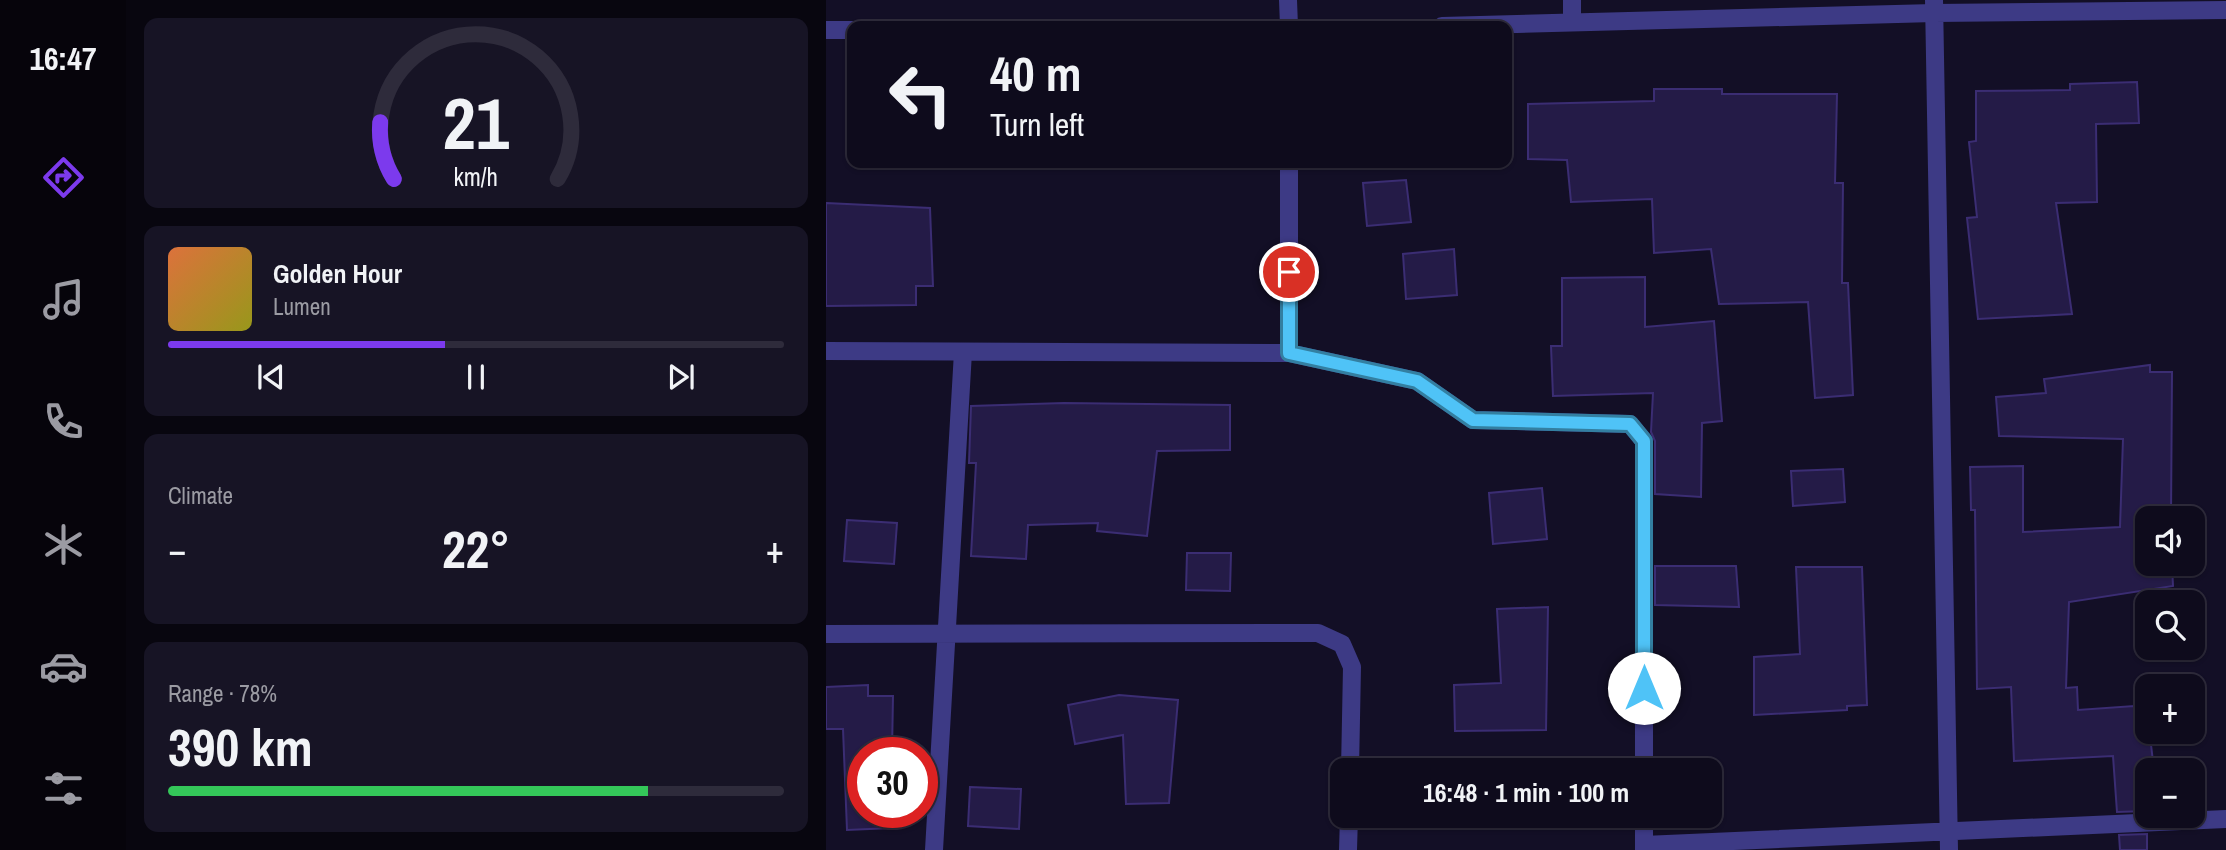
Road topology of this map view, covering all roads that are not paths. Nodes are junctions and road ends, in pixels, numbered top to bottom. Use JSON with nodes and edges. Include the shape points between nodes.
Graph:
{"nodes":[{"id":1,"x":1289,"y":0,"type":"edge"},
{"id":2,"x":1572,"y":0,"type":"edge"},
{"id":3,"x":1934,"y":7,"type":"edge"},
{"id":4,"x":2226,"y":10,"type":"edge"},
{"id":5,"x":1289,"y":21,"type":"edge"},
{"id":6,"x":1572,"y":22,"type":"junction"},
{"id":7,"x":1512,"y":24,"type":"edge"},
{"id":8,"x":826,"y":30,"type":"edge"},
{"id":9,"x":847,"y":30,"type":"edge"},
{"id":10,"x":1289,"y":168,"type":"edge"},
{"id":11,"x":826,"y":351,"type":"edge"},
{"id":12,"x":963,"y":352,"type":"junction"},
{"id":13,"x":1289,"y":353,"type":"junction"},
{"id":14,"x":826,"y":634,"type":"edge"},
{"id":15,"x":948,"y":635,"type":"junction"},
{"id":16,"x":1350,"y":758,"type":"edge"},
{"id":17,"x":1644,"y":758,"type":"edge"},
{"id":18,"x":2226,"y":819,"type":"edge"},
{"id":19,"x":1349,"y":828,"type":"edge"},
{"id":20,"x":1644,"y":828,"type":"edge"},
{"id":21,"x":1949,"y":830,"type":"junction"},
{"id":22,"x":1644,"y":848,"type":"edge"},
{"id":23,"x":934,"y":850,"type":"edge"},
{"id":24,"x":1348,"y":850,"type":"edge"},
{"id":25,"x":1950,"y":850,"type":"edge"}],
"edges":[{"from":1,"to":5,"type":"street"},
{"from":2,"to":6,"type":"street"},
{"from":3,"to":4,"type":"street"},
{"from":3,"to":6,"type":"street"},
{"from":3,"to":21,"type":"street"},
{"from":6,"to":7,"type":"street"},
{"from":8,"to":9,"type":"street"},
{"from":10,"to":13,"type":"street"},
{"from":11,"to":12,"type":"street"},
{"from":12,"to":13,"type":"street"},
{"from":12,"to":15,"type":"street"},
{"from":13,"to":17,"type":"street","via":[[1417,381],[1473,420],[1630,424],[1644,441]]},
{"from":14,"to":15,"type":"street"},
{"from":15,"to":16,"type":"street","via":[[1318,633],[1342,645],[1352,667]]},
{"from":15,"to":23,"type":"street"},
{"from":18,"to":21,"type":"street"},
{"from":19,"to":24,"type":"street"},
{"from":20,"to":22,"type":"street"},
{"from":21,"to":22,"type":"street"},
{"from":21,"to":25,"type":"street"}]}
